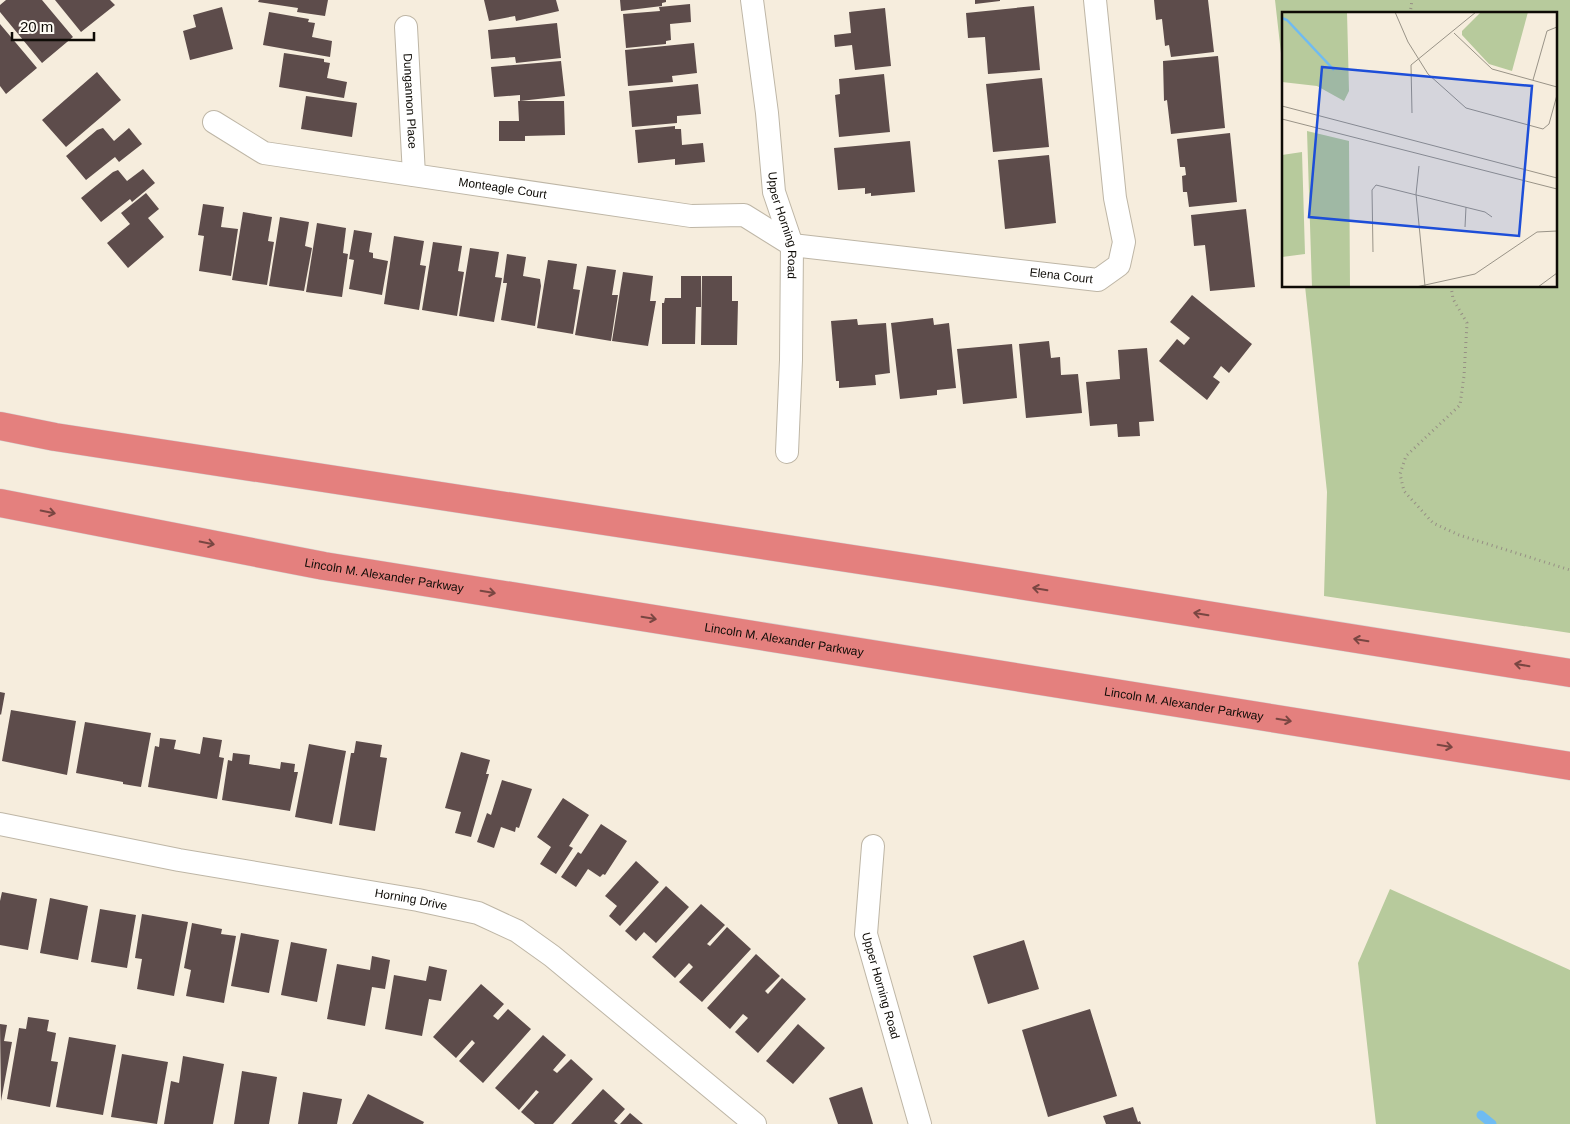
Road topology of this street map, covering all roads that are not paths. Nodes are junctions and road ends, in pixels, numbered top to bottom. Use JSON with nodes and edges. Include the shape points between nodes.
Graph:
{"nodes":[{"id":1,"x":752,"y":0,"type":"edge"},
{"id":2,"x":1095,"y":0,"type":"edge"},
{"id":3,"x":406,"y":27,"type":"dead end"},
{"id":4,"x":214,"y":122,"type":"dead end"},
{"id":5,"x":414,"y":175,"type":"junction"},
{"id":6,"x":792,"y":245,"type":"junction"},
{"id":7,"x":0,"y":426,"type":"edge"},
{"id":8,"x":787,"y":452,"type":"dead end"},
{"id":9,"x":0,"y":503,"type":"edge"},
{"id":10,"x":1570,"y":673,"type":"edge"},
{"id":11,"x":1570,"y":766,"type":"edge"},
{"id":12,"x":0,"y":824,"type":"edge"},
{"id":13,"x":873,"y":846,"type":"dead end"},
{"id":14,"x":755,"y":1124,"type":"edge"},
{"id":15,"x":920,"y":1124,"type":"edge"}],
"edges":[{"from":1,"to":6,"type":"street","name":"Upper Horning Road","via":[[774,192]]},
{"from":2,"to":6,"type":"street","name":"Elena Court","via":[[1115,198],[1124,242],[1119,265],[1098,280]]},
{"from":3,"to":5,"type":"street","name":"Dungannon Place"},
{"from":4,"to":5,"type":"street","name":"Monteagle Court","via":[[264,153]]},
{"from":5,"to":6,"type":"street","name":"Monteagle Court","via":[[691,216],[744,215]]},
{"from":6,"to":8,"type":"street","name":"Upper Horning Road"},
{"from":10,"to":7,"type":"highway","one_way":true},
{"from":9,"to":11,"type":"highway","name":"Lincoln M. Alexander Parkway","one_way":true,"via":[[324,566]]},
{"from":12,"to":14,"type":"street","name":"Horning Drive","via":[[179,860],[408,898],[478,913],[517,931],[552,956]]},
{"from":13,"to":15,"type":"street","name":"Upper Horning Road","via":[[866,934]]}]}
